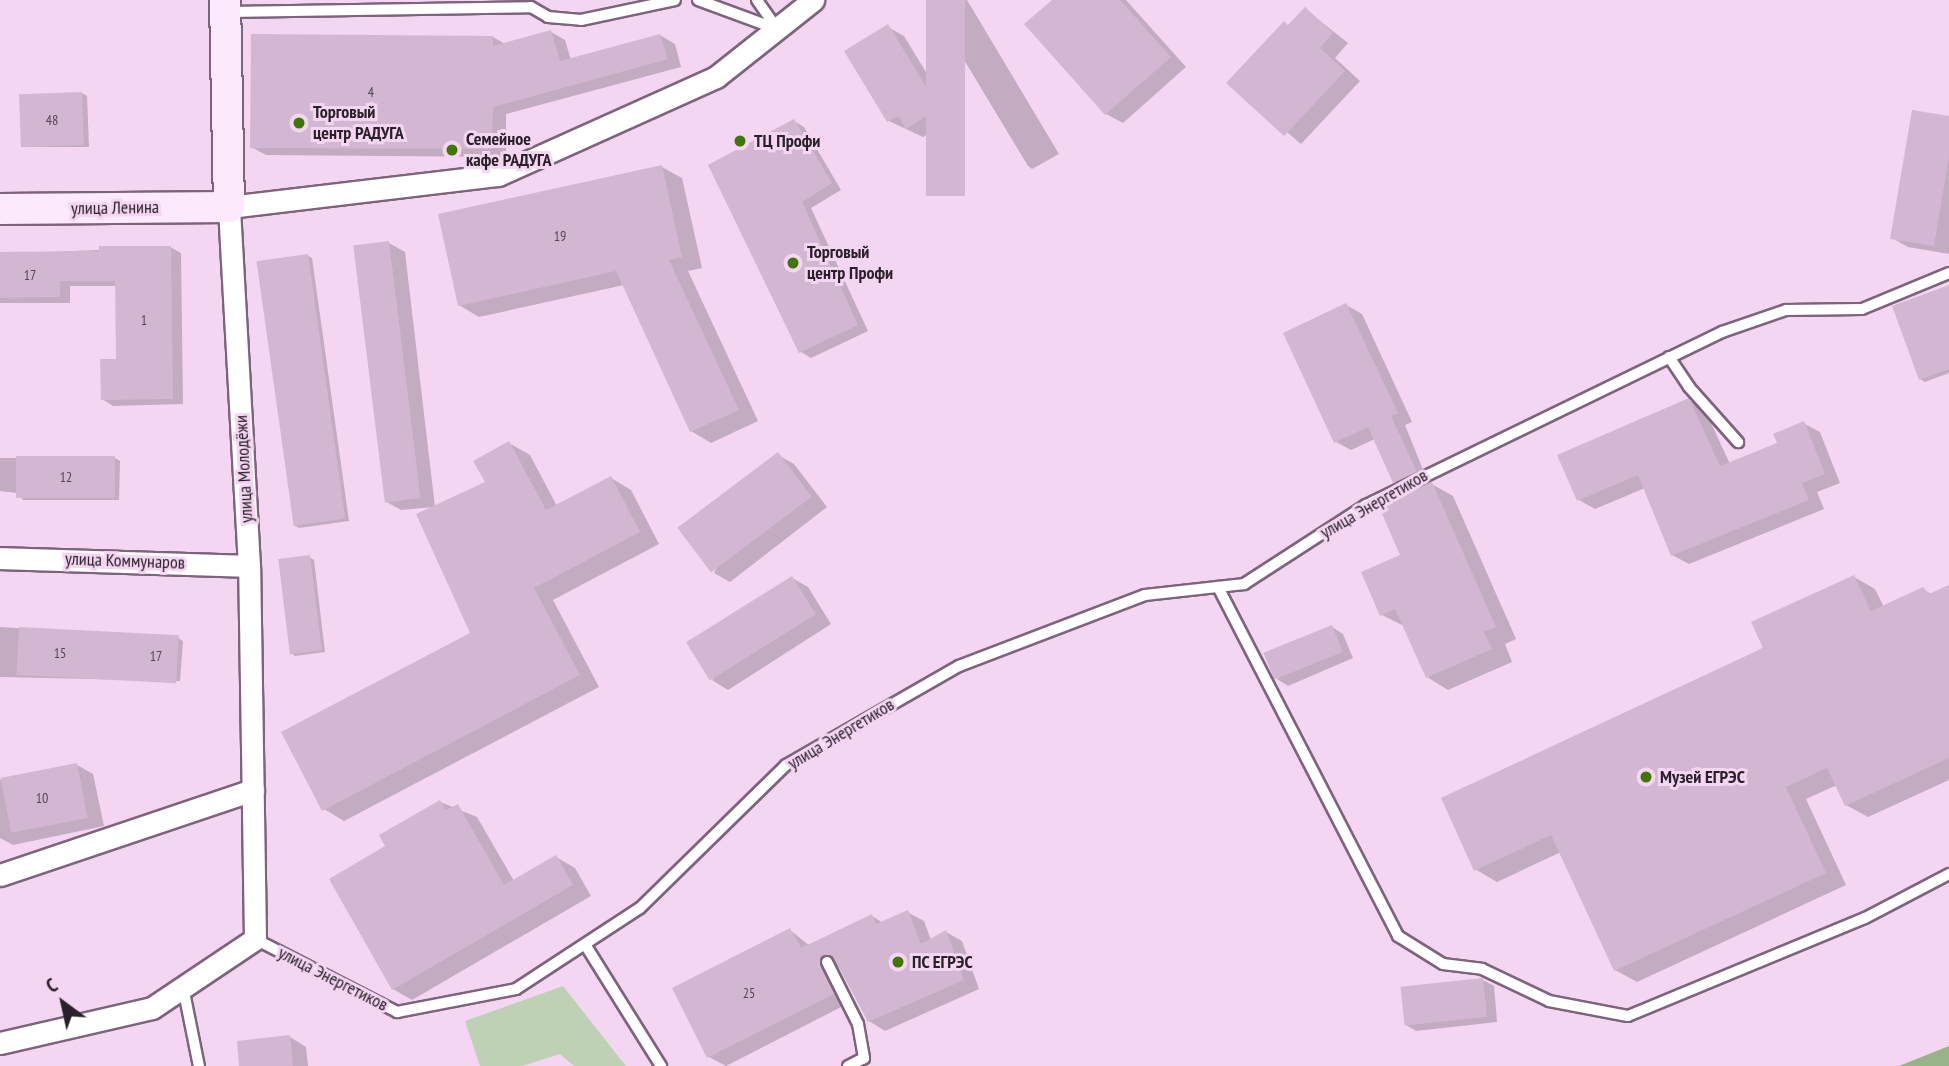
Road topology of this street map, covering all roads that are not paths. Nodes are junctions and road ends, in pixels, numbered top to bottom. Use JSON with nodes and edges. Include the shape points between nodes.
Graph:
{"nodes":[{"id":1,"x":675,"y":0,"type":"edge"},
{"id":2,"x":698,"y":0,"type":"edge"},
{"id":3,"x":757,"y":0,"type":"edge"},
{"id":4,"x":813,"y":0,"type":"edge"},
{"id":5,"x":225,"y":6,"type":"edge"},
{"id":6,"x":778,"y":29,"type":"junction"},
{"id":7,"x":229,"y":207,"type":"junction"},
{"id":8,"x":0,"y":209,"type":"edge"},
{"id":9,"x":1949,"y":273,"type":"edge"},
{"id":10,"x":1669,"y":357,"type":"junction"},
{"id":11,"x":1738,"y":442,"type":"dead end"},
{"id":12,"x":0,"y":558,"type":"edge"},
{"id":13,"x":249,"y":566,"type":"junction"},
{"id":14,"x":1218,"y":587,"type":"junction"},
{"id":15,"x":253,"y":790,"type":"junction"},
{"id":16,"x":1949,"y":874,"type":"edge"},
{"id":17,"x":0,"y":875,"type":"edge"},
{"id":18,"x":255,"y":939,"type":"junction"},
{"id":19,"x":586,"y":946,"type":"junction"},
{"id":20,"x":827,"y":962,"type":"dead end"},
{"id":21,"x":183,"y":987,"type":"junction"},
{"id":22,"x":0,"y":1042,"type":"edge"},
{"id":23,"x":199,"y":1066,"type":"edge"},
{"id":24,"x":661,"y":1066,"type":"edge"},
{"id":25,"x":848,"y":1066,"type":"edge"}],
"edges":[{"from":1,"to":5,"type":"lane","via":[[581,20],[548,17],[531,7]]},
{"from":2,"to":6,"type":"lane"},
{"from":3,"to":6,"type":"lane"},
{"from":4,"to":6,"type":"street"},
{"from":5,"to":7,"type":"street","name":"улица Молодёжи"},
{"from":6,"to":7,"type":"street","via":[[716,78],[498,176]]},
{"from":7,"to":8,"type":"street","name":"улица Ленина"},
{"from":7,"to":13,"type":"street","name":"улица Молодёжи"},
{"from":9,"to":10,"type":"lane","name":"улица Энергетиков","via":[[1862,309],[1786,310]]},
{"from":10,"to":11,"type":"lane"},
{"from":10,"to":14,"type":"lane","name":"улица Энергетиков","via":[[1366,505],[1244,584]]},
{"from":12,"to":13,"type":"street","name":"улица Коммунаров"},
{"from":13,"to":15,"type":"street","name":"улица Молодёжи"},
{"from":14,"to":16,"type":"lane","via":[[1398,936],[1443,964],[1482,968],[1549,1001],[1628,1016],[1865,918]]},
{"from":14,"to":19,"type":"lane","name":"улица Энергетиков","via":[[1145,595],[1058,626],[959,666],[859,721],[786,765],[640,908]]},
{"from":15,"to":17,"type":"street"},
{"from":15,"to":18,"type":"street","name":"улица Молодёжи"},
{"from":18,"to":19,"type":"lane","name":"улица Энергетиков","via":[[397,1012],[516,989]]},
{"from":18,"to":21,"type":"street"},
{"from":19,"to":24,"type":"lane"},
{"from":20,"to":25,"type":"lane","via":[[858,1024],[864,1058]]},
{"from":21,"to":22,"type":"street","via":[[152,1008]]},
{"from":21,"to":23,"type":"lane"}]}
